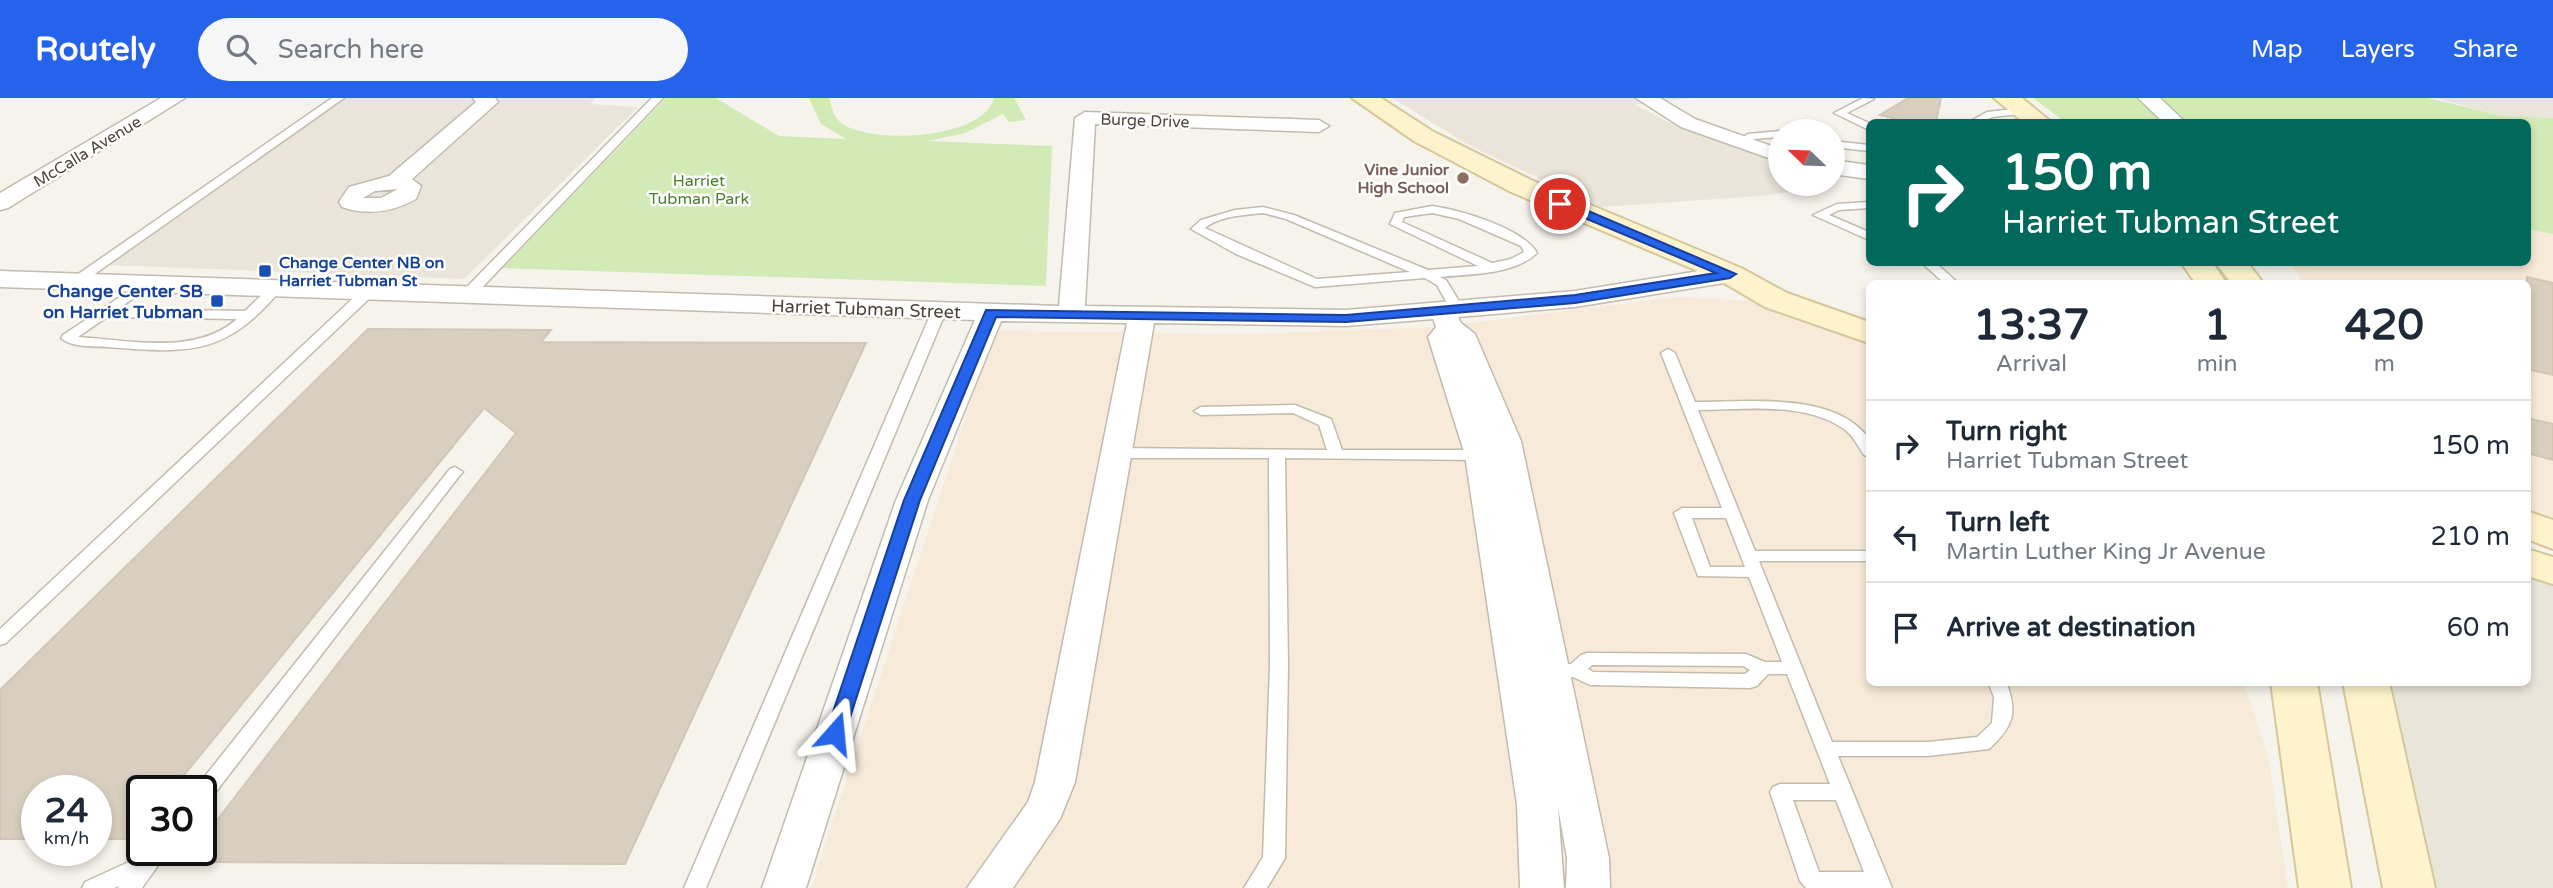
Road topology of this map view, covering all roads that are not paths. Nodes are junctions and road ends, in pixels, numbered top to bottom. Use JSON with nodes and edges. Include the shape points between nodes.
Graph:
{"nodes":[{"id":1,"x":175,"y":98,"type":"edge"},
{"id":2,"x":339,"y":98,"type":"edge"},
{"id":3,"x":483,"y":98,"type":"edge"},
{"id":4,"x":658,"y":98,"type":"edge"},
{"id":5,"x":1250,"y":98,"type":"edge"},
{"id":6,"x":1364,"y":98,"type":"edge"},
{"id":7,"x":1646,"y":98,"type":"edge"},
{"id":8,"x":2148,"y":98,"type":"edge"},
{"id":9,"x":1201,"y":99,"type":"edge"},
{"id":10,"x":1869,"y":99,"type":"edge"},
{"id":11,"x":2022,"y":110,"type":"edge"},
{"id":12,"x":1978,"y":119,"type":"edge"},
{"id":13,"x":2172,"y":119,"type":"edge"},
{"id":14,"x":1194,"y":121,"type":"junction"},
{"id":15,"x":1243,"y":123,"type":"junction"},
{"id":16,"x":1319,"y":125,"type":"dead end"},
{"id":17,"x":1866,"y":126,"type":"edge"},
{"id":18,"x":1768,"y":135,"type":"edge"},
{"id":19,"x":1738,"y":143,"type":"junction"},
{"id":20,"x":1845,"y":145,"type":"edge"},
{"id":21,"x":1866,"y":148,"type":"edge"},
{"id":22,"x":1768,"y":152,"type":"edge"},
{"id":23,"x":1845,"y":169,"type":"edge"},
{"id":24,"x":1866,"y":172,"type":"edge"},
{"id":25,"x":395,"y":182,"type":"dead end"},
{"id":26,"x":0,"y":203,"type":"edge"},
{"id":27,"x":1866,"y":205,"type":"edge"},
{"id":28,"x":1866,"y":235,"type":"edge"},
{"id":29,"x":1932,"y":266,"type":"edge"},
{"id":30,"x":2233,"y":266,"type":"edge"},
{"id":31,"x":1491,"y":267,"type":"junction"},
{"id":32,"x":1730,"y":274,"type":"junction"},
{"id":33,"x":1429,"y":275,"type":"junction"},
{"id":34,"x":0,"y":279,"type":"edge"},
{"id":35,"x":78,"y":280,"type":"junction"},
{"id":36,"x":1948,"y":280,"type":"edge"},
{"id":37,"x":2246,"y":280,"type":"edge"},
{"id":38,"x":147,"y":283,"type":"junction"},
{"id":39,"x":277,"y":287,"type":"junction"},
{"id":40,"x":369,"y":291,"type":"junction"},
{"id":41,"x":468,"y":294,"type":"junction"},
{"id":42,"x":1866,"y":307,"type":"edge"},
{"id":43,"x":939,"y":311,"type":"junction"},
{"id":44,"x":103,"y":313,"type":"junction"},
{"id":45,"x":991,"y":313,"type":"junction"},
{"id":46,"x":246,"y":315,"type":"junction"},
{"id":47,"x":1071,"y":315,"type":"junction"},
{"id":48,"x":1142,"y":316,"type":"junction"},
{"id":49,"x":1450,"y":317,"type":"junction"},
{"id":50,"x":1866,"y":331,"type":"edge"},
{"id":51,"x":1668,"y":353,"type":"dead end"},
{"id":52,"x":1690,"y":406,"type":"junction"},
{"id":53,"x":1201,"y":411,"type":"dead end"},
{"id":54,"x":1866,"y":448,"type":"edge"},
{"id":55,"x":1115,"y":453,"type":"junction"},
{"id":56,"x":1277,"y":454,"type":"junction"},
{"id":57,"x":1480,"y":454,"type":"junction"},
{"id":58,"x":1336,"y":455,"type":"junction"},
{"id":59,"x":455,"y":472,"type":"dead end"},
{"id":60,"x":1732,"y":513,"type":"junction"},
{"id":61,"x":2531,"y":525,"type":"edge"},
{"id":62,"x":2531,"y":533,"type":"edge"},
{"id":63,"x":2553,"y":538,"type":"edge"},
{"id":64,"x":1866,"y":556,"type":"edge"},
{"id":65,"x":2531,"y":563,"type":"edge"},
{"id":66,"x":1753,"y":564,"type":"junction"},
{"id":67,"x":2553,"y":570,"type":"edge"},
{"id":68,"x":0,"y":639,"type":"edge"},
{"id":69,"x":1795,"y":668,"type":"junction"},
{"id":70,"x":1517,"y":669,"type":"junction"},
{"id":71,"x":1563,"y":671,"type":"junction"},
{"id":72,"x":1999,"y":686,"type":"edge"},
{"id":73,"x":2295,"y":686,"type":"edge"},
{"id":74,"x":2367,"y":686,"type":"edge"},
{"id":75,"x":1827,"y":749,"type":"junction"},
{"id":76,"x":217,"y":776,"type":"edge"},
{"id":77,"x":1843,"y":792,"type":"junction"},
{"id":78,"x":136,"y":866,"type":"edge"},
{"id":79,"x":147,"y":866,"type":"edge"},
{"id":80,"x":1880,"y":885,"type":"edge"},
{"id":81,"x":93,"y":888,"type":"edge"},
{"id":82,"x":129,"y":888,"type":"edge"},
{"id":83,"x":695,"y":888,"type":"edge"},
{"id":84,"x":784,"y":888,"type":"edge"},
{"id":85,"x":989,"y":888,"type":"edge"},
{"id":86,"x":1255,"y":888,"type":"edge"},
{"id":87,"x":1542,"y":888,"type":"edge"},
{"id":88,"x":1588,"y":888,"type":"edge"},
{"id":89,"x":2325,"y":888,"type":"edge"},
{"id":90,"x":2409,"y":888,"type":"edge"}],
"edges":[{"from":1,"to":26,"type":"street","name":"McCalla Avenue"},
{"from":2,"to":35,"type":"lane"},
{"from":3,"to":25,"type":"street","via":[[488,102]]},
{"from":4,"to":41,"type":"lane"},
{"from":5,"to":15,"type":"street"},
{"from":6,"to":32,"type":"main road","via":[[1423,136],[1521,186]]},
{"from":7,"to":19,"type":"street","via":[[1688,123]]},
{"from":8,"to":13,"type":"street"},
{"from":9,"to":14,"type":"street"},
{"from":10,"to":17,"type":"lane","via":[[1839,113]]},
{"from":11,"to":12,"type":"lane"},
{"from":14,"to":15,"type":"street","name":"Burge Drive"},
{"from":14,"to":47,"type":"street","name":"Burge Drive","via":[[1085,118]]},
{"from":15,"to":16,"type":"street","name":"Burge Drive"},
{"from":18,"to":19,"type":"lane"},
{"from":19,"to":22,"type":"street"},
{"from":20,"to":21,"type":"lane"},
{"from":23,"to":24,"type":"street"},
{"from":27,"to":28,"type":"lane","via":[[1837,207],[1819,215]]},
{"from":29,"to":36,"type":"lane"},
{"from":30,"to":37,"type":"main road"},
{"from":31,"to":31,"type":"lane","via":[[1531,253],[1526,244],[1446,210],[1414,209],[1399,215],[1396,224]]},
{"from":31,"to":33,"type":"lane"},
{"from":32,"to":42,"type":"main road","via":[[1788,281]]},
{"from":32,"to":49,"type":"street","name":"Harriet Tubman Street"},
{"from":32,"to":50,"type":"main road","via":[[1776,300]]},
{"from":33,"to":33,"type":"lane","via":[[1263,210],[1235,212],[1197,229],[1315,283]]},
{"from":33,"to":49,"type":"lane","via":[[1442,283]]},
{"from":34,"to":35,"type":"street","name":"Harriet Tubman Street"},
{"from":35,"to":38,"type":"street","name":"Harriet Tubman Street"},
{"from":38,"to":39,"type":"street","name":"Harriet Tubman Street"},
{"from":38,"to":44,"type":"lane"},
{"from":39,"to":40,"type":"street","name":"Harriet Tubman Street"},
{"from":39,"to":46,"type":"lane"},
{"from":40,"to":41,"type":"street","name":"Harriet Tubman Street"},
{"from":40,"to":68,"type":"lane"},
{"from":41,"to":43,"type":"street","name":"Harriet Tubman Street"},
{"from":43,"to":45,"type":"street","name":"Harriet Tubman Street"},
{"from":43,"to":83,"type":"lane"},
{"from":44,"to":46,"type":"lane"},
{"from":44,"to":46,"type":"lane","via":[[68,338],[186,345],[225,335]]},
{"from":45,"to":47,"type":"street","name":"Harriet Tubman Street"},
{"from":45,"to":84,"type":"street","via":[[912,500]]},
{"from":47,"to":48,"type":"street","name":"Harriet Tubman Street"},
{"from":48,"to":49,"type":"street","name":"Harriet Tubman Street"},
{"from":48,"to":55,"type":"street"},
{"from":49,"to":57,"type":"street","via":[[1441,337]]},
{"from":49,"to":71,"type":"street","via":[[1462,334],[1506,441]]},
{"from":51,"to":52,"type":"lane"},
{"from":52,"to":54,"type":"lane","via":[[1833,416],[1852,427]]},
{"from":52,"to":60,"type":"lane"},
{"from":53,"to":58,"type":"lane","via":[[1295,409],[1326,422]]},
{"from":55,"to":56,"type":"lane"},
{"from":55,"to":85,"type":"street","via":[[1055,782],[1046,808]]},
{"from":56,"to":58,"type":"lane"},
{"from":56,"to":86,"type":"lane","via":[[1279,665],[1274,858]]},
{"from":57,"to":58,"type":"lane"},
{"from":57,"to":70,"type":"street"},
{"from":59,"to":76,"type":"lane"},
{"from":60,"to":66,"type":"lane"},
{"from":60,"to":66,"type":"lane","via":[[1682,513],[1704,572]]},
{"from":61,"to":63,"type":"main road"},
{"from":62,"to":63,"type":"main road"},
{"from":64,"to":66,"type":"lane"},
{"from":65,"to":67,"type":"main road"},
{"from":66,"to":69,"type":"lane"},
{"from":69,"to":71,"type":"lane","via":[[1763,668],[1750,681],[1590,678]]},
{"from":69,"to":75,"type":"lane"},
{"from":70,"to":71,"type":"lane"},
{"from":70,"to":87,"type":"street","via":[[1537,804]]},
{"from":71,"to":88,"type":"street"},
{"from":72,"to":75,"type":"lane","via":[[2003,697],[2001,726],[1982,744],[1928,750]]},
{"from":73,"to":89,"type":"main road"},
{"from":74,"to":90,"type":"main road"},
{"from":75,"to":77,"type":"lane"},
{"from":77,"to":80,"type":"lane"},
{"from":77,"to":80,"type":"lane","via":[[1780,792],[1811,881]]},
{"from":78,"to":81,"type":"lane"},
{"from":79,"to":82,"type":"lane"}]}
